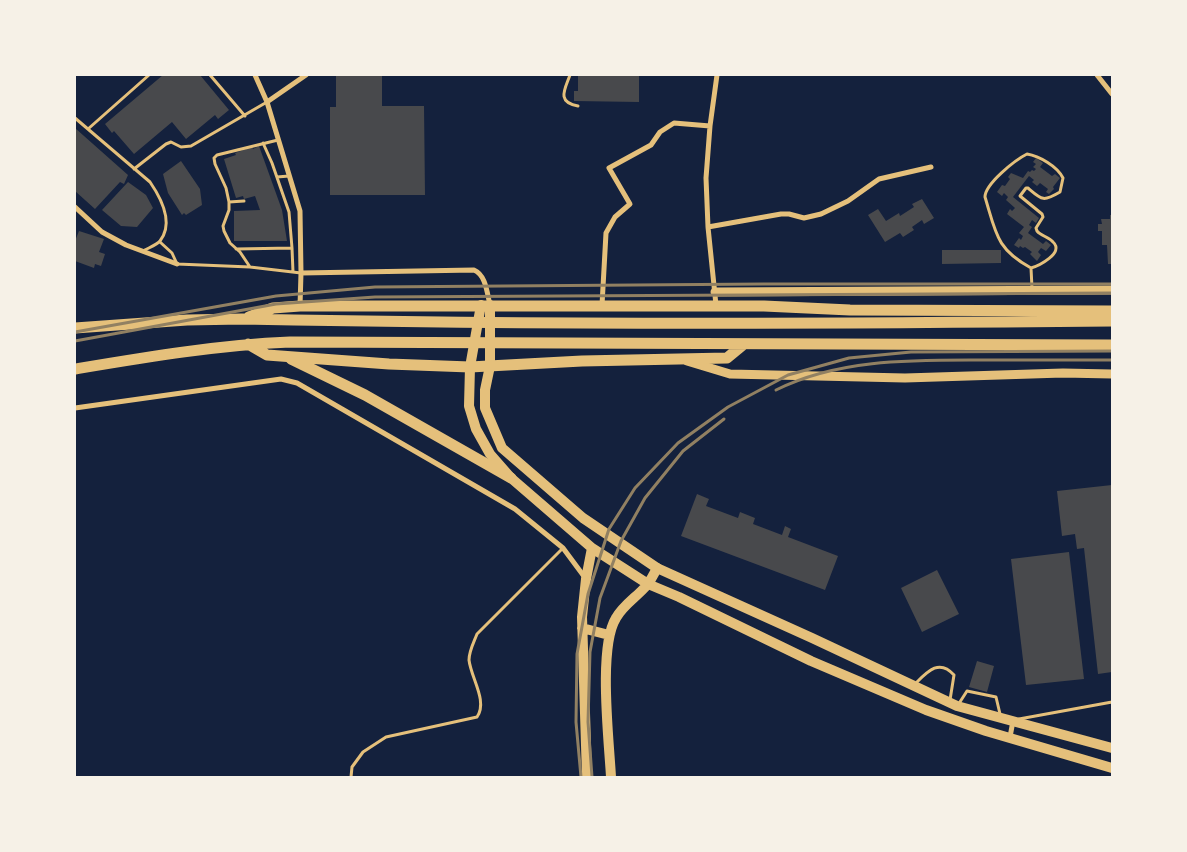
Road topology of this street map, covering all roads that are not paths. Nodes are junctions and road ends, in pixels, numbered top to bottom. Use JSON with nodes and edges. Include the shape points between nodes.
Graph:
{"nodes":[{"id":1,"x":149,"y":75,"type":"edge"},
{"id":2,"x":210,"y":75,"type":"edge"},
{"id":3,"x":255,"y":75,"type":"edge"},
{"id":4,"x":306,"y":75,"type":"edge"},
{"id":5,"x":570,"y":75,"type":"edge"},
{"id":6,"x":717,"y":75,"type":"edge"},
{"id":7,"x":1097,"y":75,"type":"edge"},
{"id":8,"x":1112,"y":94,"type":"edge"},
{"id":9,"x":267,"y":102,"type":"junction"},
{"id":10,"x":578,"y":106,"type":"dead end"},
{"id":11,"x":245,"y":116,"type":"junction"},
{"id":12,"x":75,"y":118,"type":"edge"},
{"id":13,"x":710,"y":126,"type":"junction"},
{"id":14,"x":87,"y":129,"type":"junction"},
{"id":15,"x":278,"y":140,"type":"junction"},
{"id":16,"x":263,"y":143,"type":"junction"},
{"id":17,"x":931,"y":167,"type":"dead end"},
{"id":18,"x":134,"y":169,"type":"junction"},
{"id":19,"x":289,"y":176,"type":"junction"},
{"id":20,"x":277,"y":177,"type":"junction"},
{"id":21,"x":244,"y":201,"type":"dead end"},
{"id":22,"x":229,"y":202,"type":"junction"},
{"id":23,"x":75,"y":207,"type":"edge"},
{"id":24,"x":708,"y":227,"type":"junction"},
{"id":25,"x":160,"y":242,"type":"junction"},
{"id":26,"x":292,"y":248,"type":"junction"},
{"id":27,"x":236,"y":249,"type":"junction"},
{"id":28,"x":143,"y":251,"type":"junction"},
{"id":29,"x":177,"y":264,"type":"junction"},
{"id":30,"x":250,"y":267,"type":"junction"},
{"id":31,"x":1031,"y":268,"type":"junction"},
{"id":32,"x":292,"y":272,"type":"junction"},
{"id":33,"x":302,"y":273,"type":"junction"},
{"id":34,"x":1112,"y":290,"type":"edge"},
{"id":35,"x":1032,"y":291,"type":"junction"},
{"id":36,"x":715,"y":292,"type":"junction"},
{"id":37,"x":485,"y":305,"type":"junction"},
{"id":38,"x":602,"y":305,"type":"junction"},
{"id":39,"x":300,"y":306,"type":"junction"},
{"id":40,"x":716,"y":306,"type":"junction"},
{"id":41,"x":1112,"y":311,"type":"edge"},
{"id":42,"x":242,"y":319,"type":"junction"},
{"id":43,"x":1112,"y":321,"type":"edge"},
{"id":44,"x":734,"y":324,"type":"junction"},
{"id":45,"x":75,"y":328,"type":"edge"},
{"id":46,"x":248,"y":344,"type":"junction"},
{"id":47,"x":744,"y":344,"type":"junction"},
{"id":48,"x":1112,"y":345,"type":"edge"},
{"id":49,"x":285,"y":356,"type":"junction"},
{"id":50,"x":682,"y":359,"type":"junction"},
{"id":51,"x":490,"y":366,"type":"junction"},
{"id":52,"x":470,"y":367,"type":"junction"},
{"id":53,"x":75,"y":369,"type":"edge"},
{"id":54,"x":1112,"y":374,"type":"edge"},
{"id":55,"x":75,"y":408,"type":"edge"},
{"id":56,"x":511,"y":478,"type":"junction"},
{"id":57,"x":564,"y":548,"type":"junction"},
{"id":58,"x":592,"y":548,"type":"junction"},
{"id":59,"x":657,"y":568,"type":"junction"},
{"id":60,"x":586,"y":579,"type":"junction"},
{"id":61,"x":648,"y":584,"type":"junction"},
{"id":62,"x":582,"y":628,"type":"junction"},
{"id":63,"x":609,"y":635,"type":"junction"},
{"id":64,"x":912,"y":686,"type":"junction"},
{"id":65,"x":1112,"y":702,"type":"edge"},
{"id":66,"x":953,"y":705,"type":"junction"},
{"id":67,"x":1001,"y":717,"type":"junction"},
{"id":68,"x":1013,"y":720,"type":"junction"},
{"id":69,"x":1010,"y":737,"type":"junction"},
{"id":70,"x":1112,"y":748,"type":"edge"},
{"id":71,"x":1112,"y":768,"type":"edge"},
{"id":72,"x":351,"y":777,"type":"edge"},
{"id":73,"x":587,"y":777,"type":"edge"},
{"id":74,"x":611,"y":777,"type":"edge"}],
"edges":[{"from":1,"to":14,"type":"lane"},
{"from":2,"to":11,"type":"lane"},
{"from":3,"to":9,"type":"street"},
{"from":4,"to":9,"type":"street"},
{"from":5,"to":10,"type":"lane","via":[[564,88],[566,101]]},
{"from":6,"to":13,"type":"street"},
{"from":7,"to":8,"type":"street"},
{"from":9,"to":11,"type":"lane"},
{"from":9,"to":15,"type":"street"},
{"from":11,"to":18,"type":"lane","via":[[186,148],[171,142],[166,144]]},
{"from":12,"to":14,"type":"lane"},
{"from":13,"to":24,"type":"street","via":[[706,178]]},
{"from":13,"to":38,"type":"street","via":[[674,123],[660,132],[651,145],[609,168],[630,204],[615,217],[606,233]]},
{"from":14,"to":18,"type":"lane"},
{"from":15,"to":16,"type":"lane"},
{"from":15,"to":19,"type":"street"},
{"from":16,"to":20,"type":"lane"},
{"from":16,"to":22,"type":"lane","via":[[214,158]]},
{"from":17,"to":24,"type":"street","via":[[880,179],[848,201],[821,214],[804,218],[781,214]]},
{"from":18,"to":25,"type":"lane","via":[[150,182],[163,206],[166,217]]},
{"from":19,"to":20,"type":"lane"},
{"from":19,"to":33,"type":"street","via":[[300,211]]},
{"from":20,"to":26,"type":"lane","via":[[289,212]]},
{"from":21,"to":22,"type":"lane"},
{"from":22,"to":27,"type":"lane","via":[[223,226],[226,238]]},
{"from":23,"to":28,"type":"street","via":[[102,232]]},
{"from":24,"to":36,"type":"street"},
{"from":25,"to":28,"type":"lane"},
{"from":25,"to":29,"type":"lane","via":[[172,253]]},
{"from":26,"to":27,"type":"lane"},
{"from":26,"to":32,"type":"lane"},
{"from":27,"to":30,"type":"lane"},
{"from":28,"to":29,"type":"street"},
{"from":29,"to":30,"type":"lane"},
{"from":30,"to":32,"type":"lane"},
{"from":31,"to":31,"type":"lane","via":[[1043,264],[1056,249],[1054,242],[1036,228],[1042,214],[1020,196],[1028,188],[1043,200],[1048,199],[1060,192],[1062,178],[1057,170],[1035,155],[1027,154],[998,176],[985,194],[999,242],[1019,262]]},
{"from":31,"to":35,"type":"lane"},
{"from":32,"to":33,"type":"lane"},
{"from":33,"to":37,"type":"street","via":[[474,270],[483,278]]},
{"from":33,"to":39,"type":"street"},
{"from":34,"to":35,"type":"street"},
{"from":35,"to":36,"type":"street"},
{"from":36,"to":40,"type":"street"},
{"from":37,"to":38,"type":"highway"},
{"from":37,"to":39,"type":"highway"},
{"from":37,"to":51,"type":"main road"},
{"from":37,"to":52,"type":"main road"},
{"from":38,"to":40,"type":"highway"},
{"from":39,"to":42,"type":"highway","via":[[273,308]]},
{"from":40,"to":41,"type":"highway"},
{"from":40,"to":44,"type":"highway"},
{"from":42,"to":44,"type":"highway"},
{"from":42,"to":45,"type":"highway"},
{"from":43,"to":44,"type":"highway"},
{"from":46,"to":47,"type":"highway"},
{"from":46,"to":49,"type":"highway","via":[[267,355]]},
{"from":46,"to":53,"type":"highway"},
{"from":47,"to":48,"type":"highway"},
{"from":47,"to":50,"type":"highway","via":[[727,358]]},
{"from":49,"to":52,"type":"highway"},
{"from":49,"to":56,"type":"highway","via":[[365,396]]},
{"from":50,"to":51,"type":"highway"},
{"from":50,"to":54,"type":"street","via":[[730,374],[905,378]]},
{"from":51,"to":52,"type":"highway"},
{"from":51,"to":59,"type":"main road","via":[[485,408],[502,448],[583,518]]},
{"from":52,"to":56,"type":"main road","via":[[469,406],[476,429],[490,454]]},
{"from":55,"to":57,"type":"street","via":[[281,379],[297,383],[515,509]]},
{"from":56,"to":58,"type":"main road"},
{"from":57,"to":60,"type":"street"},
{"from":57,"to":72,"type":"lane","via":[[477,634],[469,659],[482,708],[477,717],[386,737],[363,752],[352,767]]},
{"from":58,"to":60,"type":"main road"},
{"from":58,"to":61,"type":"main road"},
{"from":59,"to":61,"type":"main road"},
{"from":59,"to":64,"type":"main road"},
{"from":60,"to":62,"type":"main road"},
{"from":61,"to":63,"type":"main road","via":[[615,618]]},
{"from":61,"to":69,"type":"main road","via":[[811,661],[926,710]]},
{"from":62,"to":63,"type":"main road"},
{"from":62,"to":73,"type":"main road"},
{"from":63,"to":74,"type":"main road","via":[[607,703]]},
{"from":64,"to":66,"type":"main road"},
{"from":64,"to":66,"type":"lane","via":[[928,671],[942,666],[954,675]]},
{"from":65,"to":68,"type":"lane"},
{"from":66,"to":67,"type":"main road"},
{"from":66,"to":67,"type":"lane","via":[[967,691],[996,697]]},
{"from":67,"to":68,"type":"main road"},
{"from":68,"to":69,"type":"street"},
{"from":68,"to":70,"type":"main road"},
{"from":69,"to":71,"type":"main road"}]}
